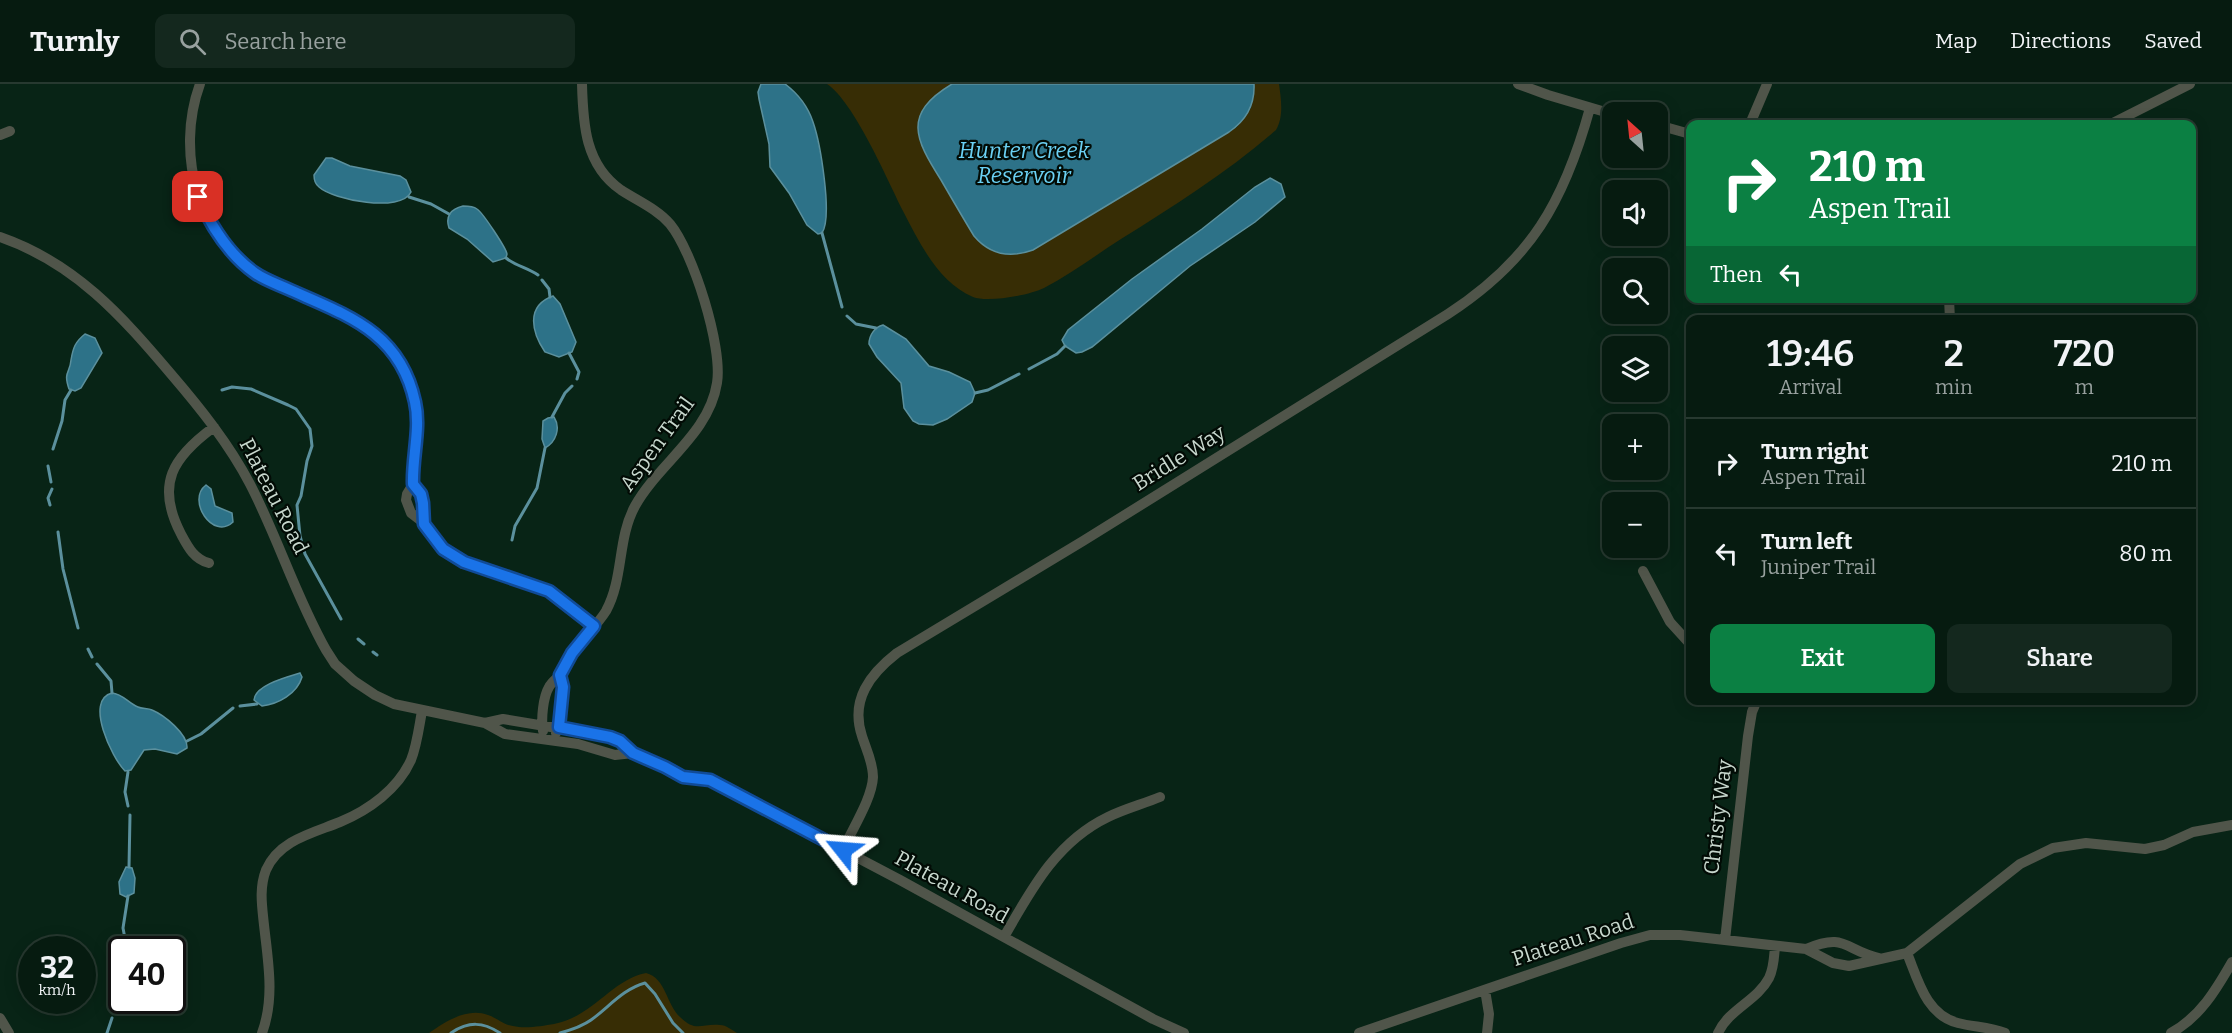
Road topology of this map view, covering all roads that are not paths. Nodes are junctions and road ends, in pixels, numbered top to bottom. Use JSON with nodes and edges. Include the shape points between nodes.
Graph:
{"nodes":[{"id":1,"x":200,"y":84,"type":"edge"},
{"id":2,"x":582,"y":84,"type":"edge"},
{"id":3,"x":1518,"y":84,"type":"edge"},
{"id":4,"x":1767,"y":84,"type":"edge"},
{"id":5,"x":2190,"y":84,"type":"edge"},
{"id":6,"x":1590,"y":108,"type":"junction"},
{"id":7,"x":1602,"y":111,"type":"edge"},
{"id":8,"x":1752,"y":120,"type":"edge"},
{"id":9,"x":2119,"y":120,"type":"edge"},
{"id":10,"x":1668,"y":128,"type":"edge"},
{"id":11,"x":1686,"y":133,"type":"edge"},
{"id":12,"x":0,"y":237,"type":"edge"},
{"id":13,"x":214,"y":427,"type":"junction"},
{"id":14,"x":413,"y":484,"type":"junction"},
{"id":15,"x":424,"y":524,"type":"junction"},
{"id":16,"x":209,"y":563,"type":"dead end"},
{"id":17,"x":1643,"y":571,"type":"dead end"},
{"id":18,"x":594,"y":626,"type":"junction"},
{"id":19,"x":1686,"y":640,"type":"edge"},
{"id":20,"x":560,"y":675,"type":"junction"},
{"id":21,"x":1756,"y":705,"type":"edge"},
{"id":22,"x":422,"y":711,"type":"junction"},
{"id":23,"x":485,"y":723,"type":"junction"},
{"id":24,"x":542,"y":724,"type":"junction"},
{"id":25,"x":559,"y":727,"type":"junction"},
{"id":26,"x":549,"y":739,"type":"junction"},
{"id":27,"x":633,"y":753,"type":"junction"},
{"id":28,"x":1160,"y":797,"type":"dead end"},
{"id":29,"x":2232,"y":825,"type":"edge"},
{"id":30,"x":843,"y":850,"type":"junction"},
{"id":31,"x":1004,"y":937,"type":"junction"},
{"id":32,"x":1725,"y":940,"type":"junction"},
{"id":33,"x":1775,"y":946,"type":"junction"},
{"id":34,"x":1806,"y":949,"type":"junction"},
{"id":35,"x":1907,"y":953,"type":"junction"},
{"id":36,"x":1881,"y":958,"type":"junction"},
{"id":37,"x":2232,"y":962,"type":"edge"},
{"id":38,"x":1485,"y":990,"type":"junction"},
{"id":39,"x":0,"y":1018,"type":"edge"},
{"id":40,"x":9,"y":1033,"type":"edge"},
{"id":41,"x":262,"y":1033,"type":"edge"},
{"id":42,"x":1184,"y":1033,"type":"edge"},
{"id":43,"x":1359,"y":1033,"type":"edge"},
{"id":44,"x":1487,"y":1033,"type":"edge"},
{"id":45,"x":1718,"y":1033,"type":"edge"},
{"id":46,"x":2004,"y":1033,"type":"edge"},
{"id":47,"x":2171,"y":1033,"type":"edge"}],
"edges":[{"from":1,"to":14,"type":"street","via":[[192,111],[189,151],[195,185],[209,220],[227,247],[255,274],[353,318],[375,332],[393,352],[411,388],[417,412]]},
{"from":2,"to":18,"type":"street","name":"Aspen Trail","via":[[583,121],[594,157],[610,181],[662,216],[682,242],[713,332],[718,360],[717,385],[709,411],[629,518],[614,592]]},
{"from":3,"to":6,"type":"street"},
{"from":4,"to":8,"type":"street"},
{"from":5,"to":9,"type":"street"},
{"from":6,"to":7,"type":"street"},
{"from":6,"to":30,"type":"street","name":"Bridle Way","via":[[1573,163],[1550,212],[1513,262],[1480,292],[897,653],[875,672],[862,692],[858,715],[873,778]]},
{"from":10,"to":11,"type":"street"},
{"from":12,"to":13,"type":"street","name":"Plateau Road","via":[[64,269],[111,306]]},
{"from":13,"to":16,"type":"street","via":[[183,453],[169,486],[170,507],[187,546],[197,558]]},
{"from":13,"to":22,"type":"street","name":"Plateau Road","via":[[241,467],[332,660],[375,695]]},
{"from":14,"to":15,"type":"street","via":[[421,494]]},
{"from":14,"to":15,"type":"street","via":[[407,494],[408,506]]},
{"from":15,"to":18,"type":"street","via":[[453,556],[549,591]]},
{"from":17,"to":19,"type":"street","via":[[1670,622]]},
{"from":18,"to":20,"type":"street","name":"Aspen Trail"},
{"from":20,"to":24,"type":"street","name":"Aspen Trail","via":[[549,687]]},
{"from":20,"to":25,"type":"street","via":[[563,687]]},
{"from":21,"to":32,"type":"street","name":"Christy Way","via":[[1748,736]]},
{"from":22,"to":23,"type":"street","name":"Plateau Road"},
{"from":22,"to":41,"type":"street","via":[[410,761],[386,794],[354,816],[297,838],[266,871],[261,900],[270,984]]},
{"from":23,"to":24,"type":"street","name":"Plateau Road","via":[[503,719]]},
{"from":23,"to":26,"type":"street","name":"Plateau Road","via":[[505,734]]},
{"from":24,"to":25,"type":"street","name":"Plateau Road"},
{"from":24,"to":26,"type":"street"},
{"from":25,"to":26,"type":"street"},
{"from":25,"to":27,"type":"street","name":"Plateau Road","via":[[610,737]]},
{"from":26,"to":27,"type":"street","name":"Plateau Road","via":[[615,755]]},
{"from":27,"to":30,"type":"street","name":"Plateau Road","via":[[683,777],[710,780],[730,789]]},
{"from":28,"to":31,"type":"street","via":[[1108,817],[1072,840],[1043,872]]},
{"from":29,"to":35,"type":"street","name":"Plateau Road","via":[[2193,832],[2145,849],[2086,843],[2053,848],[2020,864]]},
{"from":30,"to":31,"type":"street","name":"Plateau Road"},
{"from":31,"to":42,"type":"street","name":"Plateau Road"},
{"from":32,"to":33,"type":"street","name":"Plateau Road"},
{"from":32,"to":38,"type":"street","name":"Plateau Road","via":[[1650,935]]},
{"from":33,"to":34,"type":"street","name":"Plateau Road"},
{"from":33,"to":45,"type":"street","via":[[1765,984],[1734,1011]]},
{"from":34,"to":36,"type":"street","name":"Plateau Road","via":[[1849,966]]},
{"from":34,"to":36,"type":"street","name":"Plateau Road","via":[[1839,941]]},
{"from":35,"to":36,"type":"street","name":"Plateau Road"},
{"from":35,"to":46,"type":"street","via":[[1923,993],[1940,1016]]},
{"from":37,"to":47,"type":"street","via":[[2203,1007]]},
{"from":38,"to":43,"type":"street","name":"Plateau Road"},
{"from":38,"to":44,"type":"street","via":[[1490,1014]]},
{"from":39,"to":40,"type":"street"}]}
